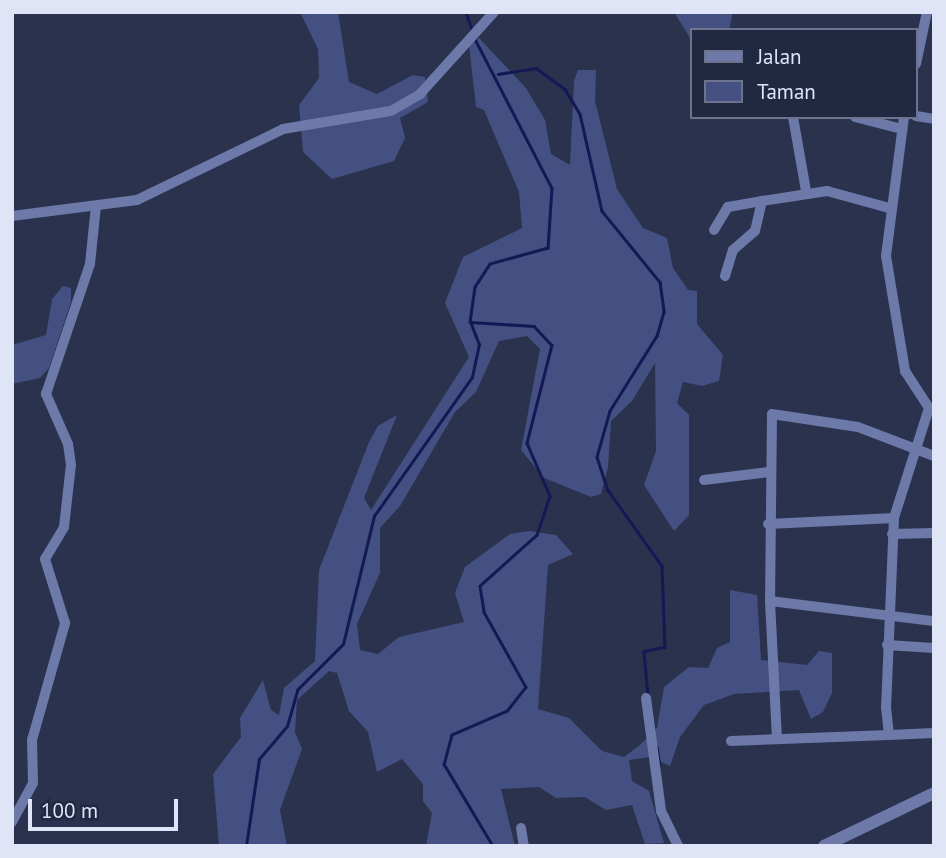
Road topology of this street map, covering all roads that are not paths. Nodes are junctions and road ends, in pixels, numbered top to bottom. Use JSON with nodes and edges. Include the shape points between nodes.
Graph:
{"nodes":[{"id":1,"x":494,"y":12,"type":"edge"},
{"id":2,"x":927,"y":12,"type":"edge"},
{"id":3,"x":934,"y":14,"type":"edge"},
{"id":4,"x":918,"y":55,"type":"edge"},
{"id":5,"x":793,"y":119,"type":"edge"},
{"id":6,"x":862,"y":119,"type":"edge"},
{"id":7,"x":904,"y":119,"type":"edge"},
{"id":8,"x":902,"y":130,"type":"junction"},
{"id":9,"x":806,"y":191,"type":"junction"},
{"id":10,"x":762,"y":201,"type":"junction"},
{"id":11,"x":96,"y":206,"type":"junction"},
{"id":12,"x":889,"y":208,"type":"junction"},
{"id":13,"x":12,"y":216,"type":"edge"},
{"id":14,"x":714,"y":230,"type":"dead end"},
{"id":15,"x":725,"y":276,"type":"dead end"},
{"id":16,"x":915,"y":448,"type":"junction"},
{"id":17,"x":934,"y":456,"type":"edge"},
{"id":18,"x":769,"y":472,"type":"junction"},
{"id":19,"x":704,"y":480,"type":"dead end"},
{"id":20,"x":894,"y":518,"type":"junction"},
{"id":21,"x":768,"y":524,"type":"junction"},
{"id":22,"x":934,"y":533,"type":"edge"},
{"id":23,"x":892,"y":534,"type":"junction"},
{"id":24,"x":770,"y":601,"type":"junction"},
{"id":25,"x":889,"y":614,"type":"junction"},
{"id":26,"x":934,"y":621,"type":"edge"},
{"id":27,"x":887,"y":645,"type":"junction"},
{"id":28,"x":934,"y":648,"type":"edge"},
{"id":29,"x":646,"y":698,"type":"dead end"},
{"id":30,"x":934,"y":733,"type":"edge"},
{"id":31,"x":889,"y":735,"type":"junction"},
{"id":32,"x":777,"y":738,"type":"junction"},
{"id":33,"x":731,"y":741,"type":"dead end"},
{"id":34,"x":934,"y":793,"type":"edge"},
{"id":35,"x":12,"y":822,"type":"edge"},
{"id":36,"x":521,"y":828,"type":"dead end"},
{"id":37,"x":524,"y":846,"type":"edge"},
{"id":38,"x":678,"y":846,"type":"edge"},
{"id":39,"x":824,"y":846,"type":"edge"}],
"edges":[{"from":1,"to":11,"type":"street","via":[[467,34],[419,94],[400,107],[370,117],[283,129],[158,193]]},
{"from":2,"to":3,"type":"street"},
{"from":2,"to":4,"type":"street"},
{"from":5,"to":9,"type":"street"},
{"from":6,"to":8,"type":"street"},
{"from":7,"to":8,"type":"street"},
{"from":8,"to":12,"type":"street"},
{"from":9,"to":10,"type":"street"},
{"from":9,"to":12,"type":"street","via":[[835,192]]},
{"from":10,"to":14,"type":"street","via":[[728,207]]},
{"from":10,"to":15,"type":"street","via":[[755,231],[733,250]]},
{"from":11,"to":13,"type":"street"},
{"from":11,"to":35,"type":"street","via":[[90,264],[46,394],[71,465],[64,527],[45,559],[65,623],[32,740],[33,783]]},
{"from":12,"to":16,"type":"street","via":[[886,256],[905,371],[929,408]]},
{"from":16,"to":17,"type":"street"},
{"from":16,"to":18,"type":"street","via":[[858,427],[775,411]]},
{"from":16,"to":20,"type":"street"},
{"from":18,"to":19,"type":"street"},
{"from":18,"to":21,"type":"street"},
{"from":20,"to":21,"type":"street"},
{"from":20,"to":23,"type":"street"},
{"from":21,"to":24,"type":"street"},
{"from":22,"to":23,"type":"street"},
{"from":23,"to":25,"type":"street"},
{"from":24,"to":25,"type":"street"},
{"from":24,"to":32,"type":"street"},
{"from":25,"to":26,"type":"street"},
{"from":25,"to":27,"type":"street"},
{"from":27,"to":28,"type":"street"},
{"from":27,"to":31,"type":"street"},
{"from":29,"to":38,"type":"street","via":[[661,811]]},
{"from":30,"to":31,"type":"street"},
{"from":31,"to":32,"type":"street"},
{"from":32,"to":33,"type":"street"},
{"from":34,"to":39,"type":"street"},
{"from":36,"to":37,"type":"street"}]}
